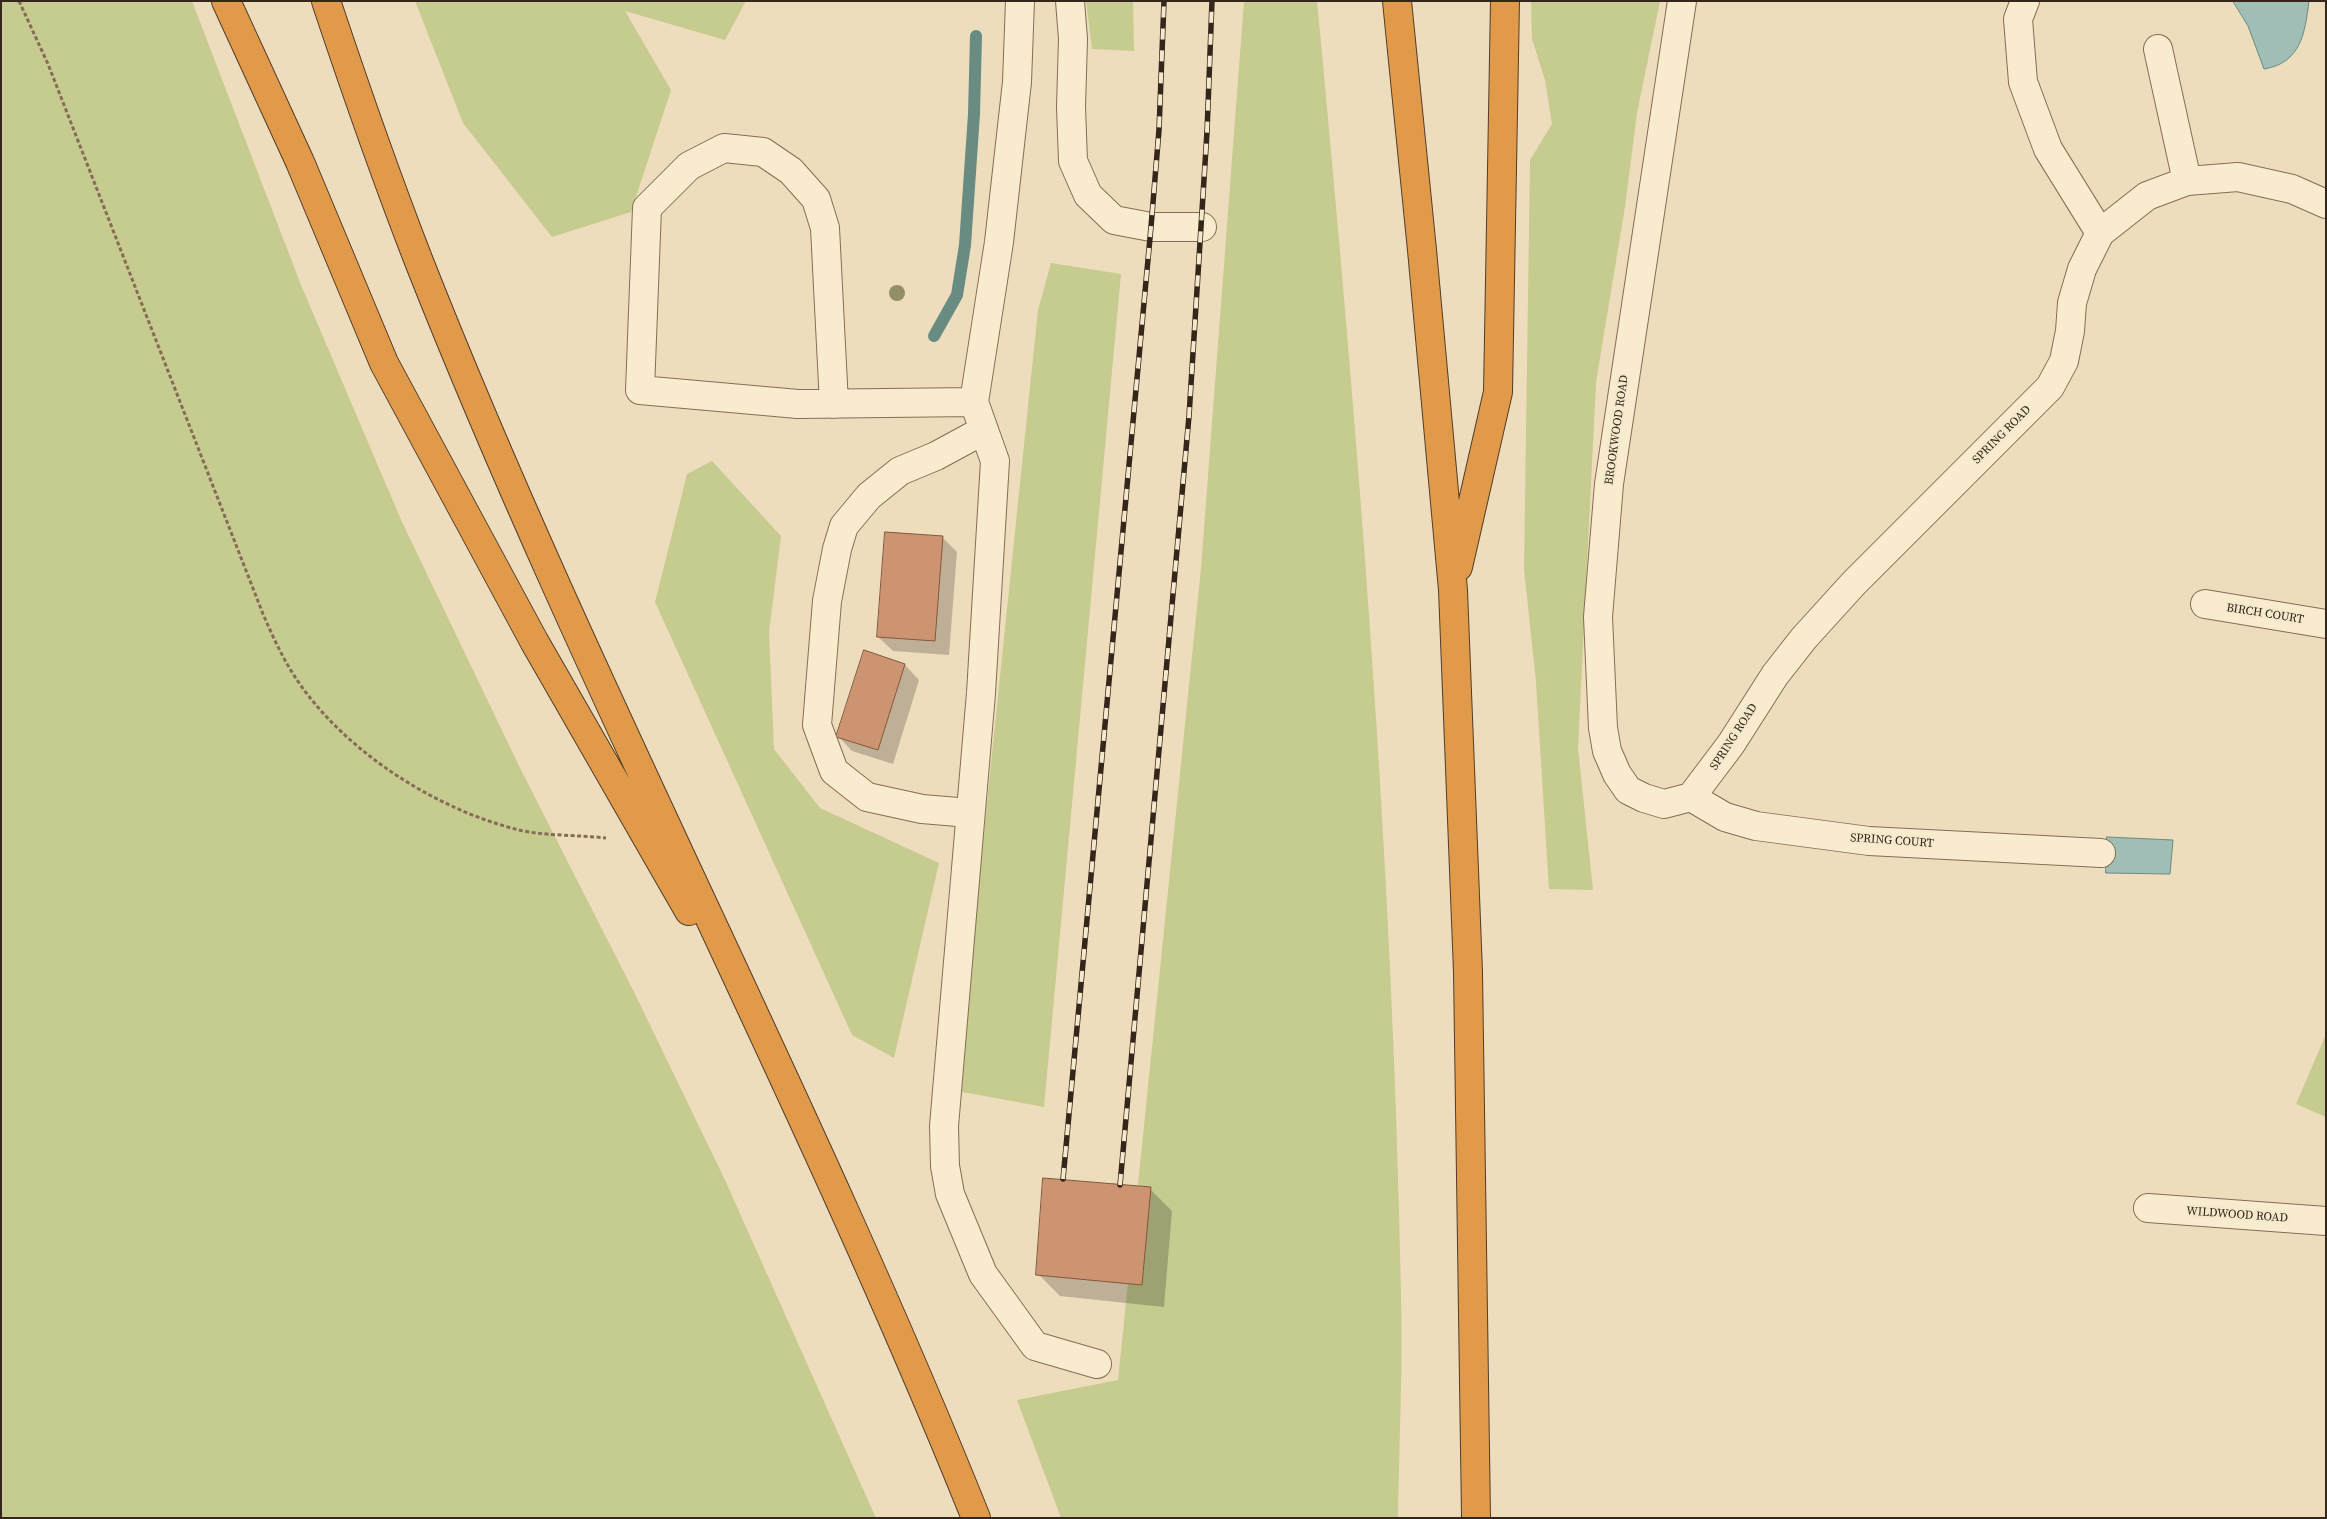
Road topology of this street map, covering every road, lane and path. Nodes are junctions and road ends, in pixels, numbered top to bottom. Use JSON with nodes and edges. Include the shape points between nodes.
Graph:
{"nodes":[{"id":1,"x":19,"y":1,"type":"edge"},
{"id":2,"x":226,"y":1,"type":"edge"},
{"id":3,"x":246,"y":1,"type":"edge"},
{"id":4,"x":326,"y":1,"type":"edge"},
{"id":5,"x":1020,"y":1,"type":"edge"},
{"id":6,"x":1070,"y":1,"type":"edge"},
{"id":7,"x":1397,"y":1,"type":"edge"},
{"id":8,"x":1505,"y":1,"type":"edge"},
{"id":9,"x":1682,"y":1,"type":"edge"},
{"id":10,"x":2025,"y":1,"type":"edge"},
{"id":11,"x":2158,"y":49,"type":"dead end"},
{"id":12,"x":300,"y":162,"type":"junction"},
{"id":13,"x":2187,"y":181,"type":"junction"},
{"id":14,"x":2326,"y":204,"type":"edge"},
{"id":15,"x":1202,"y":227,"type":"dead end"},
{"id":16,"x":2100,"y":233,"type":"junction"},
{"id":17,"x":974,"y":402,"type":"junction"},
{"id":18,"x":834,"y":404,"type":"junction"},
{"id":19,"x":984,"y":430,"type":"junction"},
{"id":20,"x":1453,"y":590,"type":"junction"},
{"id":21,"x":2205,"y":604,"type":"dead end"},
{"id":22,"x":2326,"y":624,"type":"edge"},
{"id":23,"x":1691,"y":797,"type":"junction"},
{"id":24,"x":970,"y":814,"type":"junction"},
{"id":25,"x":649,"y":841,"type":"junction"},
{"id":26,"x":2101,"y":853,"type":"dead end"},
{"id":27,"x":780,"y":1073,"type":"junction"},
{"id":28,"x":2148,"y":1208,"type":"dead end"},
{"id":29,"x":2326,"y":1221,"type":"edge"},
{"id":30,"x":1097,"y":1364,"type":"dead end"},
{"id":31,"x":976,"y":1518,"type":"edge"},
{"id":32,"x":1476,"y":1518,"type":"edge"}],
"edges":[{"from":1,"to":25,"type":"path","via":[[48,64],[263,614],[286,663],[320,710],[365,754],[420,790],[477,817],[521,830]]},
{"from":2,"to":12,"type":"highway"},
{"from":3,"to":12,"type":"highway"},
{"from":4,"to":27,"type":"highway","via":[[417,257],[481,413]]},
{"from":5,"to":17,"type":"street","via":[[1018,82],[1000,232]]},
{"from":6,"to":15,"type":"street","via":[[1073,161],[1088,195],[1114,220],[1151,227]]},
{"from":7,"to":20,"type":"highway"},
{"from":8,"to":20,"type":"highway","via":[[1498,392]]},
{"from":9,"to":23,"type":"street","name":"BROOKWOOD ROAD","via":[[1609,484],[1598,617],[1603,728],[1607,752],[1617,774],[1628,790],[1644,798],[1664,804]]},
{"from":10,"to":16,"type":"street","via":[[2018,19],[2023,82],[2048,149]]},
{"from":11,"to":13,"type":"street"},
{"from":12,"to":25,"type":"highway","via":[[384,363],[534,641]]},
{"from":13,"to":14,"type":"street","name":"SPRING ROAD","via":[[2238,177],[2292,189]]},
{"from":13,"to":16,"type":"street","name":"SPRING ROAD","via":[[2147,196]]},
{"from":16,"to":23,"type":"street","name":"SPRING ROAD","via":[[2082,269],[2072,303],[2064,361],[2050,387],[1854,583],[1804,638]]},
{"from":17,"to":18,"type":"street"},
{"from":17,"to":19,"type":"street"},
{"from":18,"to":18,"type":"street","via":[[798,404],[640,390],[647,208],[689,166],[724,148],[763,152],[791,171],[816,200],[825,228]]},
{"from":19,"to":24,"type":"street","via":[[995,461]]},
{"from":19,"to":24,"type":"street","via":[[900,471],[869,496],[844,526],[826,601],[817,725],[834,771],[867,797],[922,809]]},
{"from":20,"to":32,"type":"highway","via":[[1468,954]]},
{"from":21,"to":22,"type":"street","name":"BIRCH COURT"},
{"from":23,"to":26,"type":"street","name":"SPRING COURT","via":[[1725,817],[1756,826],[1869,841]]},
{"from":24,"to":30,"type":"street","via":[[944,1126],[945,1166],[950,1194],[983,1274],[1035,1346]]},
{"from":25,"to":27,"type":"highway"},
{"from":27,"to":31,"type":"highway","via":[[928,1400]]},
{"from":28,"to":29,"type":"street","name":"WILDWOOD ROAD"}]}
